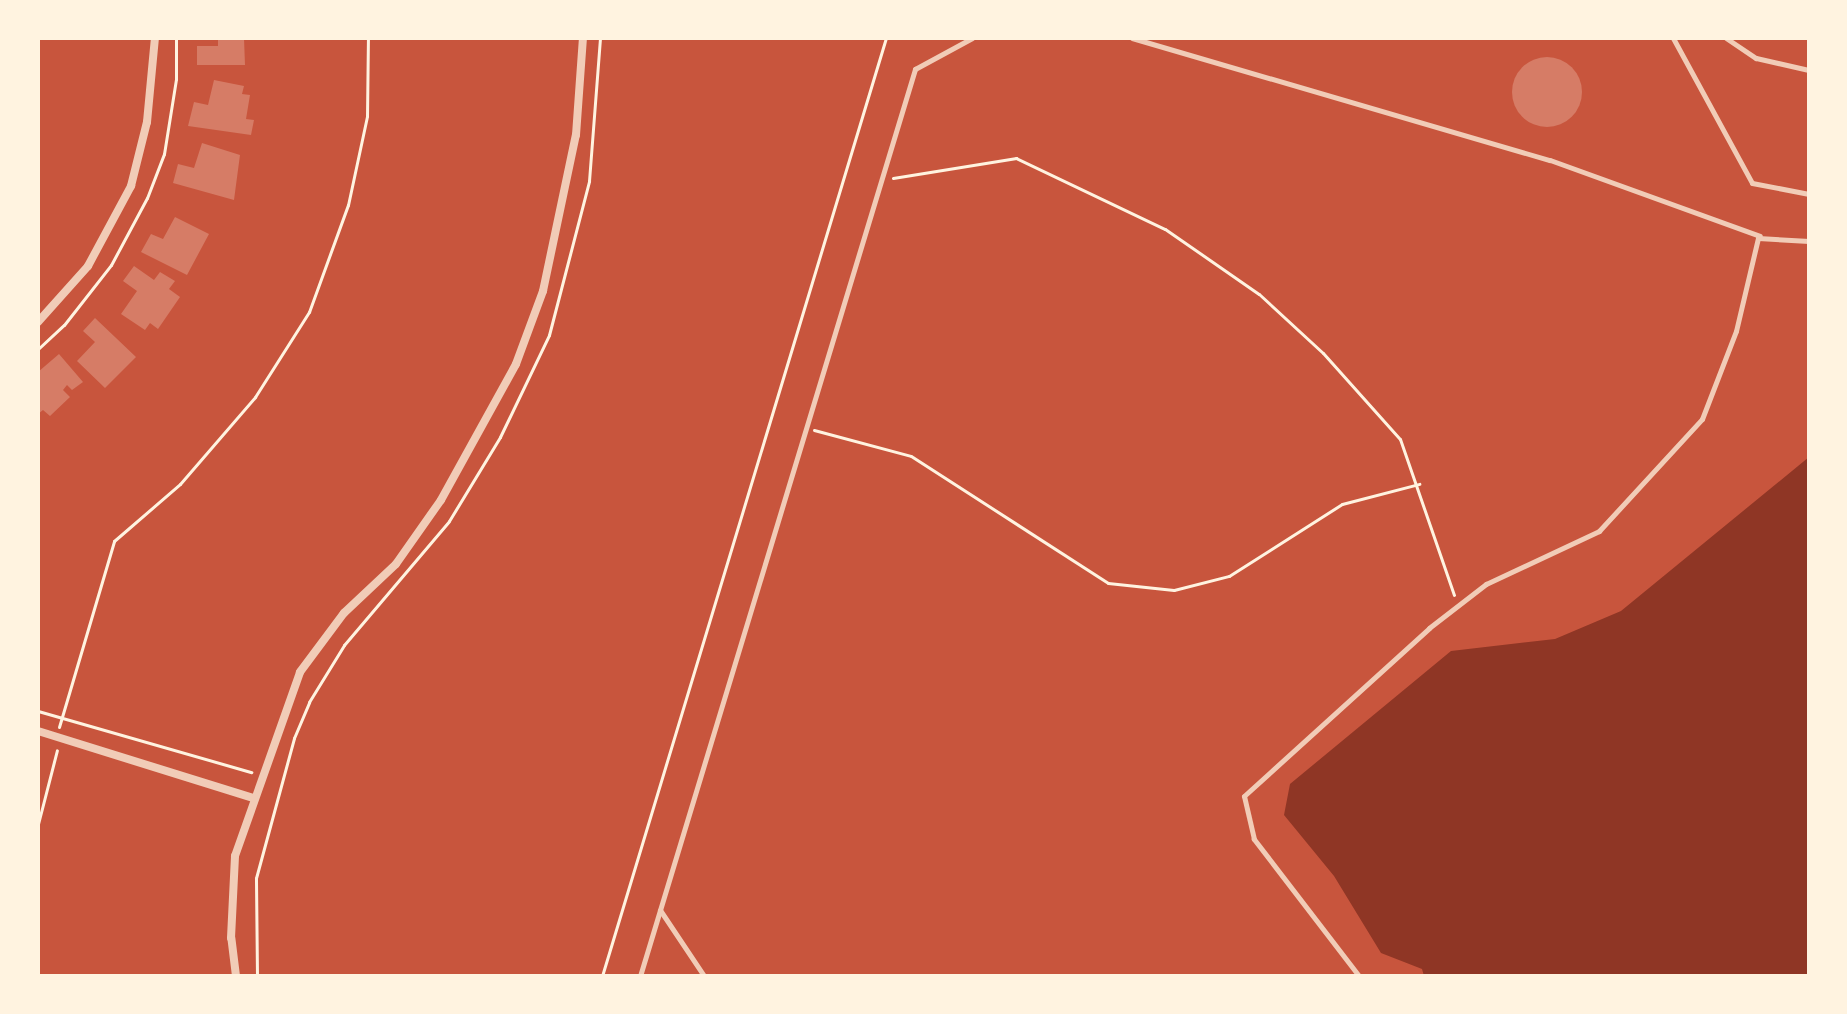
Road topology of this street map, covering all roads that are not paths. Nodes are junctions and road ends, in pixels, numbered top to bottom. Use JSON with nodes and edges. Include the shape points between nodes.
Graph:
{"nodes":[{"id":1,"x":155,"y":38,"type":"edge"},
{"id":2,"x":583,"y":38,"type":"edge"},
{"id":3,"x":972,"y":38,"type":"edge"},
{"id":4,"x":1132,"y":38,"type":"edge"},
{"id":5,"x":1673,"y":38,"type":"edge"},
{"id":6,"x":1726,"y":38,"type":"edge"},
{"id":7,"x":1809,"y":70,"type":"edge"},
{"id":8,"x":1809,"y":194,"type":"edge"},
{"id":9,"x":1764,"y":238,"type":"junction"},
{"id":10,"x":1809,"y":241,"type":"edge"},
{"id":11,"x":38,"y":322,"type":"edge"},
{"id":12,"x":38,"y":731,"type":"edge"},
{"id":13,"x":253,"y":798,"type":"junction"},
{"id":14,"x":660,"y":910,"type":"junction"},
{"id":15,"x":236,"y":976,"type":"edge"},
{"id":16,"x":640,"y":976,"type":"edge"},
{"id":17,"x":704,"y":976,"type":"edge"},
{"id":18,"x":1359,"y":976,"type":"edge"}],
"edges":[{"from":1,"to":11,"type":"street","via":[[147,122],[131,186],[88,266]]},
{"from":2,"to":13,"type":"street","via":[[576,135],[543,291],[516,364],[441,500],[396,564],[344,613],[300,672]]},
{"from":3,"to":14,"type":"lane","via":[[915,69]]},
{"from":4,"to":9,"type":"lane","via":[[1550,160]]},
{"from":5,"to":8,"type":"lane","via":[[1752,183]]},
{"from":6,"to":7,"type":"lane","via":[[1756,58]]},
{"from":9,"to":10,"type":"lane"},
{"from":9,"to":18,"type":"lane","via":[[1758,238],[1736,331],[1702,419],[1599,531],[1486,584],[1244,796],[1254,839]]},
{"from":12,"to":13,"type":"street"},
{"from":13,"to":15,"type":"street","via":[[235,856],[231,938]]},
{"from":14,"to":16,"type":"lane"},
{"from":14,"to":17,"type":"lane"}]}
